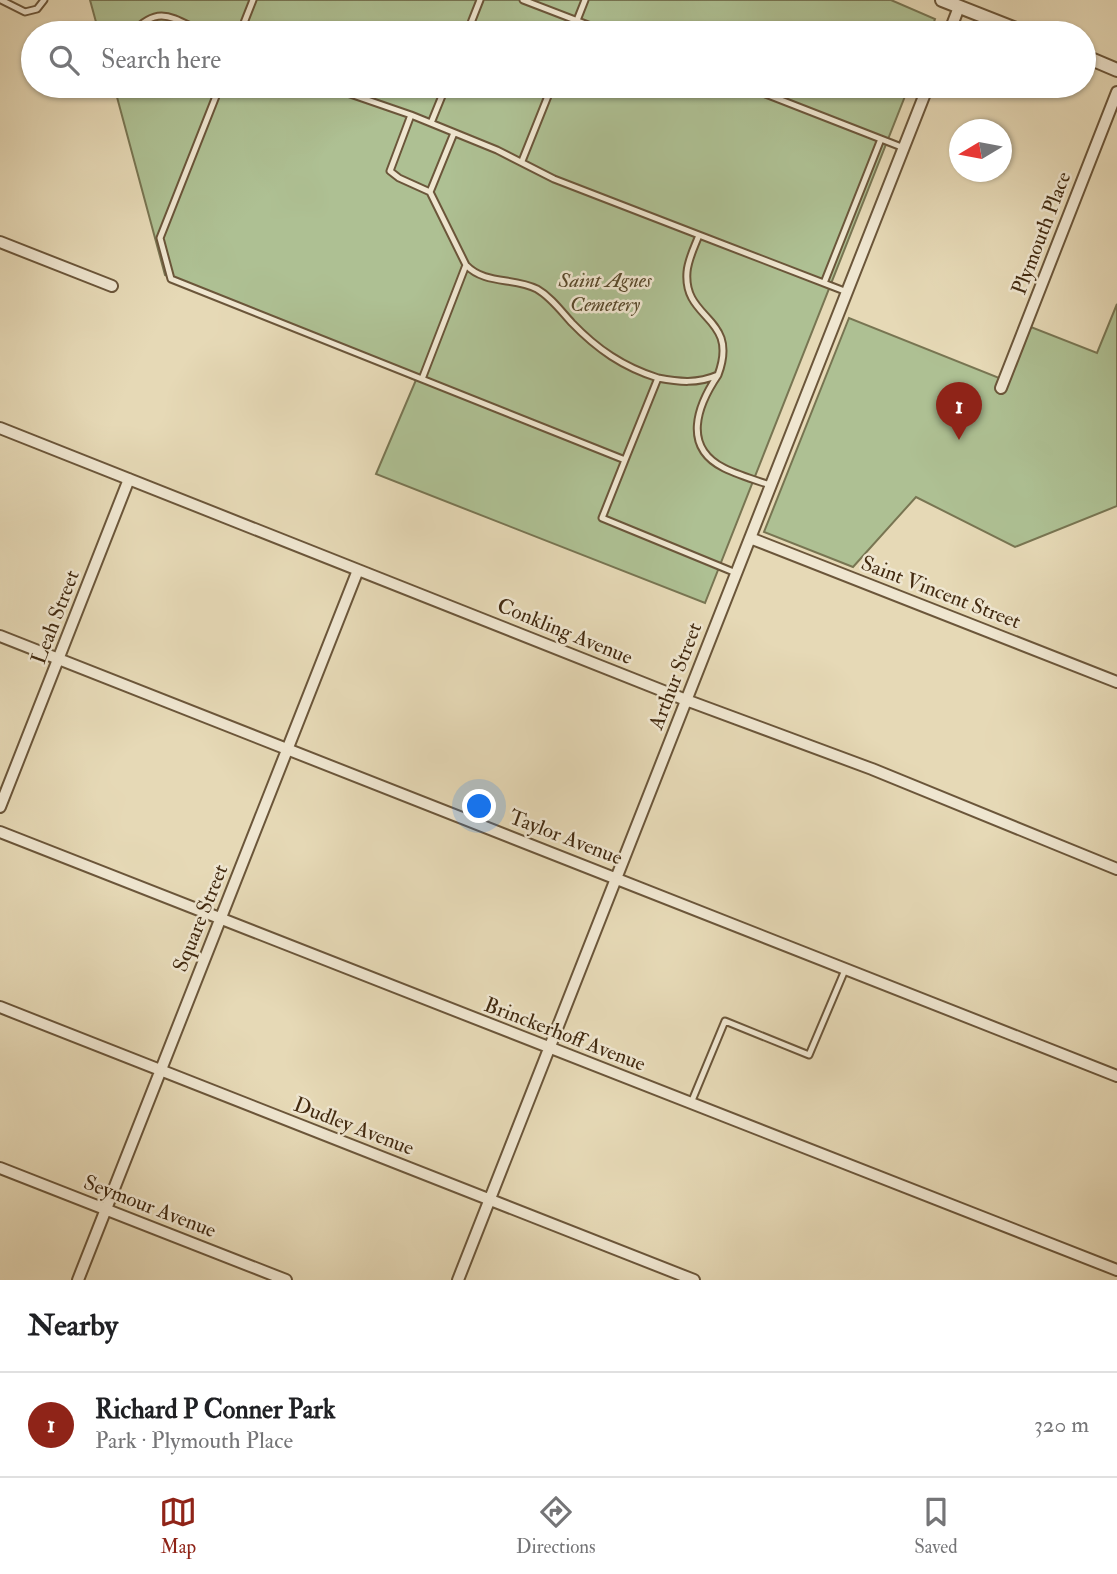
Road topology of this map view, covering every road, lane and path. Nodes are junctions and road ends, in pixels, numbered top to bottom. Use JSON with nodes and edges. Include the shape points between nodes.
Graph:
{"nodes":[{"id":1,"x":1,"y":0,"type":"edge"},
{"id":2,"x":44,"y":0,"type":"edge"},
{"id":3,"x":253,"y":0,"type":"edge"},
{"id":4,"x":480,"y":0,"type":"edge"},
{"id":5,"x":523,"y":0,"type":"edge"},
{"id":6,"x":585,"y":0,"type":"edge"},
{"id":7,"x":942,"y":0,"type":"edge"},
{"id":8,"x":960,"y":3,"type":"edge"},
{"id":9,"x":143,"y":21,"type":"edge"},
{"id":10,"x":177,"y":21,"type":"edge"},
{"id":11,"x":245,"y":21,"type":"edge"},
{"id":12,"x":472,"y":21,"type":"edge"},
{"id":13,"x":577,"y":21,"type":"joint"},
{"id":14,"x":953,"y":21,"type":"edge"},
{"id":15,"x":1000,"y":21,"type":"edge"},
{"id":16,"x":1096,"y":61,"type":"edge"},
{"id":17,"x":1117,"y":70,"type":"edge"},
{"id":18,"x":1117,"y":92,"type":"edge"},
{"id":19,"x":215,"y":98,"type":"edge"},
{"id":20,"x":362,"y":98,"type":"edge"},
{"id":21,"x":441,"y":98,"type":"edge"},
{"id":22,"x":547,"y":98,"type":"edge"},
{"id":23,"x":776,"y":98,"type":"edge"},
{"id":24,"x":923,"y":98,"type":"edge"},
{"id":25,"x":411,"y":115,"type":"junction"},
{"id":26,"x":431,"y":123,"type":"junction"},
{"id":27,"x":454,"y":132,"type":"junction"},
{"id":28,"x":881,"y":139,"type":"junction"},
{"id":29,"x":904,"y":148,"type":"junction"},
{"id":30,"x":522,"y":161,"type":"junction"},
{"id":31,"x":430,"y":192,"type":"junction"},
{"id":32,"x":699,"y":235,"type":"junction"},
{"id":33,"x":0,"y":242,"type":"edge"},
{"id":34,"x":466,"y":265,"type":"junction"},
{"id":35,"x":824,"y":283,"type":"junction"},
{"id":36,"x":112,"y":286,"type":"dead end"},
{"id":37,"x":848,"y":292,"type":"junction"},
{"id":38,"x":718,"y":375,"type":"junction"},
{"id":39,"x":658,"y":378,"type":"junction"},
{"id":40,"x":422,"y":379,"type":"junction"},
{"id":41,"x":1001,"y":388,"type":"dead end"},
{"id":42,"x":0,"y":428,"type":"edge"},
{"id":43,"x":625,"y":460,"type":"junction"},
{"id":44,"x":129,"y":479,"type":"junction"},
{"id":45,"x":771,"y":486,"type":"junction"},
{"id":46,"x":750,"y":538,"type":"junction"},
{"id":47,"x":358,"y":570,"type":"junction"},
{"id":48,"x":737,"y":573,"type":"junction"},
{"id":49,"x":0,"y":636,"type":"edge"},
{"id":50,"x":60,"y":660,"type":"junction"},
{"id":51,"x":1117,"y":682,"type":"edge"},
{"id":52,"x":686,"y":700,"type":"junction"},
{"id":53,"x":288,"y":750,"type":"junction"},
{"id":54,"x":0,"y":807,"type":"edge"},
{"id":55,"x":0,"y":832,"type":"edge"},
{"id":56,"x":1117,"y":869,"type":"edge"},
{"id":57,"x":617,"y":878,"type":"junction"},
{"id":58,"x":220,"y":918,"type":"junction"},
{"id":59,"x":845,"y":969,"type":"junction"},
{"id":60,"x":0,"y":1007,"type":"edge"},
{"id":61,"x":549,"y":1049,"type":"junction"},
{"id":62,"x":160,"y":1071,"type":"junction"},
{"id":63,"x":1117,"y":1076,"type":"edge"},
{"id":64,"x":691,"y":1103,"type":"junction"},
{"id":65,"x":0,"y":1168,"type":"edge"},
{"id":66,"x":490,"y":1200,"type":"junction"},
{"id":67,"x":106,"y":1209,"type":"junction"},
{"id":68,"x":1117,"y":1270,"type":"edge"},
{"id":69,"x":78,"y":1280,"type":"edge"},
{"id":70,"x":286,"y":1280,"type":"edge"},
{"id":71,"x":458,"y":1280,"type":"edge"},
{"id":72,"x":694,"y":1280,"type":"edge"}],
"edges":[{"from":1,"to":2,"type":"lane","via":[[25,12],[37,9]]},
{"from":3,"to":11,"type":"lane"},
{"from":4,"to":12,"type":"lane"},
{"from":5,"to":13,"type":"lane"},
{"from":6,"to":13,"type":"lane"},
{"from":7,"to":8,"type":"street"},
{"from":8,"to":14,"type":"street"},
{"from":8,"to":15,"type":"street"},
{"from":9,"to":10,"type":"lane","via":[[157,15]]},
{"from":16,"to":17,"type":"street"},
{"from":18,"to":41,"type":"street","name":"Plymouth Place"},
{"from":19,"to":40,"type":"lane","via":[[160,238],[171,279]]},
{"from":20,"to":25,"type":"lane"},
{"from":21,"to":26,"type":"lane"},
{"from":22,"to":30,"type":"lane"},
{"from":23,"to":28,"type":"lane"},
{"from":24,"to":29,"type":"street","name":"Arthur Street"},
{"from":25,"to":26,"type":"lane"},
{"from":25,"to":31,"type":"lane","via":[[390,172]]},
{"from":26,"to":27,"type":"lane"},
{"from":27,"to":30,"type":"lane"},
{"from":27,"to":31,"type":"lane"},
{"from":28,"to":29,"type":"lane"},
{"from":28,"to":35,"type":"lane"},
{"from":29,"to":37,"type":"street","name":"Arthur Street"},
{"from":30,"to":32,"type":"lane"},
{"from":31,"to":34,"type":"lane"},
{"from":32,"to":35,"type":"lane"},
{"from":32,"to":38,"type":"lane","via":[[687,282],[695,303],[724,343]]},
{"from":33,"to":36,"type":"street"},
{"from":34,"to":39,"type":"lane","via":[[487,278],[537,289],[613,359]]},
{"from":34,"to":40,"type":"lane"},
{"from":35,"to":37,"type":"lane"},
{"from":37,"to":45,"type":"street","name":"Arthur Street"},
{"from":38,"to":39,"type":"lane","via":[[693,382]]},
{"from":38,"to":45,"type":"lane","via":[[697,414],[704,453],[722,467]]},
{"from":39,"to":43,"type":"lane"},
{"from":40,"to":43,"type":"lane"},
{"from":42,"to":44,"type":"street","name":"Conkling Avenue"},
{"from":43,"to":48,"type":"lane","via":[[602,518]]},
{"from":44,"to":47,"type":"street","name":"Conkling Avenue"},
{"from":44,"to":50,"type":"street","name":"Leah Street"},
{"from":45,"to":46,"type":"street","name":"Arthur Street"},
{"from":46,"to":48,"type":"street","name":"Arthur Street"},
{"from":46,"to":51,"type":"street","name":"Saint Vincent Street"},
{"from":47,"to":52,"type":"street","name":"Conkling Avenue"},
{"from":47,"to":53,"type":"street","name":"Square Street"},
{"from":48,"to":52,"type":"street","name":"Arthur Street"},
{"from":49,"to":50,"type":"street","name":"Taylor Avenue"},
{"from":50,"to":53,"type":"street","name":"Taylor Avenue"},
{"from":50,"to":54,"type":"street","name":"Leah Street"},
{"from":52,"to":56,"type":"street","name":"Conkling Avenue","via":[[872,769]]},
{"from":52,"to":57,"type":"street","name":"Arthur Street"},
{"from":53,"to":57,"type":"street","name":"Taylor Avenue"},
{"from":53,"to":58,"type":"street","name":"Square Street"},
{"from":55,"to":58,"type":"street","name":"Brinckerhoff Avenue"},
{"from":57,"to":59,"type":"street","name":"Taylor Avenue"},
{"from":57,"to":61,"type":"street","name":"Arthur Street"},
{"from":58,"to":61,"type":"street","name":"Brinckerhoff Avenue"},
{"from":58,"to":62,"type":"street","name":"Square Street"},
{"from":59,"to":63,"type":"street","name":"Taylor Avenue"},
{"from":59,"to":64,"type":"lane","via":[[809,1055],[725,1021]]},
{"from":60,"to":62,"type":"street","name":"Dudley Avenue"},
{"from":61,"to":64,"type":"street","name":"Brinckerhoff Avenue"},
{"from":61,"to":66,"type":"street","name":"Arthur Street"},
{"from":62,"to":66,"type":"street","name":"Dudley Avenue"},
{"from":62,"to":67,"type":"street","name":"Square Street"},
{"from":64,"to":68,"type":"street","name":"Brinckerhoff Avenue"},
{"from":65,"to":67,"type":"street","name":"Seymour Avenue"},
{"from":66,"to":71,"type":"street","name":"Arthur Street"},
{"from":66,"to":72,"type":"street","name":"Dudley Avenue"},
{"from":67,"to":69,"type":"street","name":"Square Street"},
{"from":67,"to":70,"type":"street","name":"Seymour Avenue"}]}
